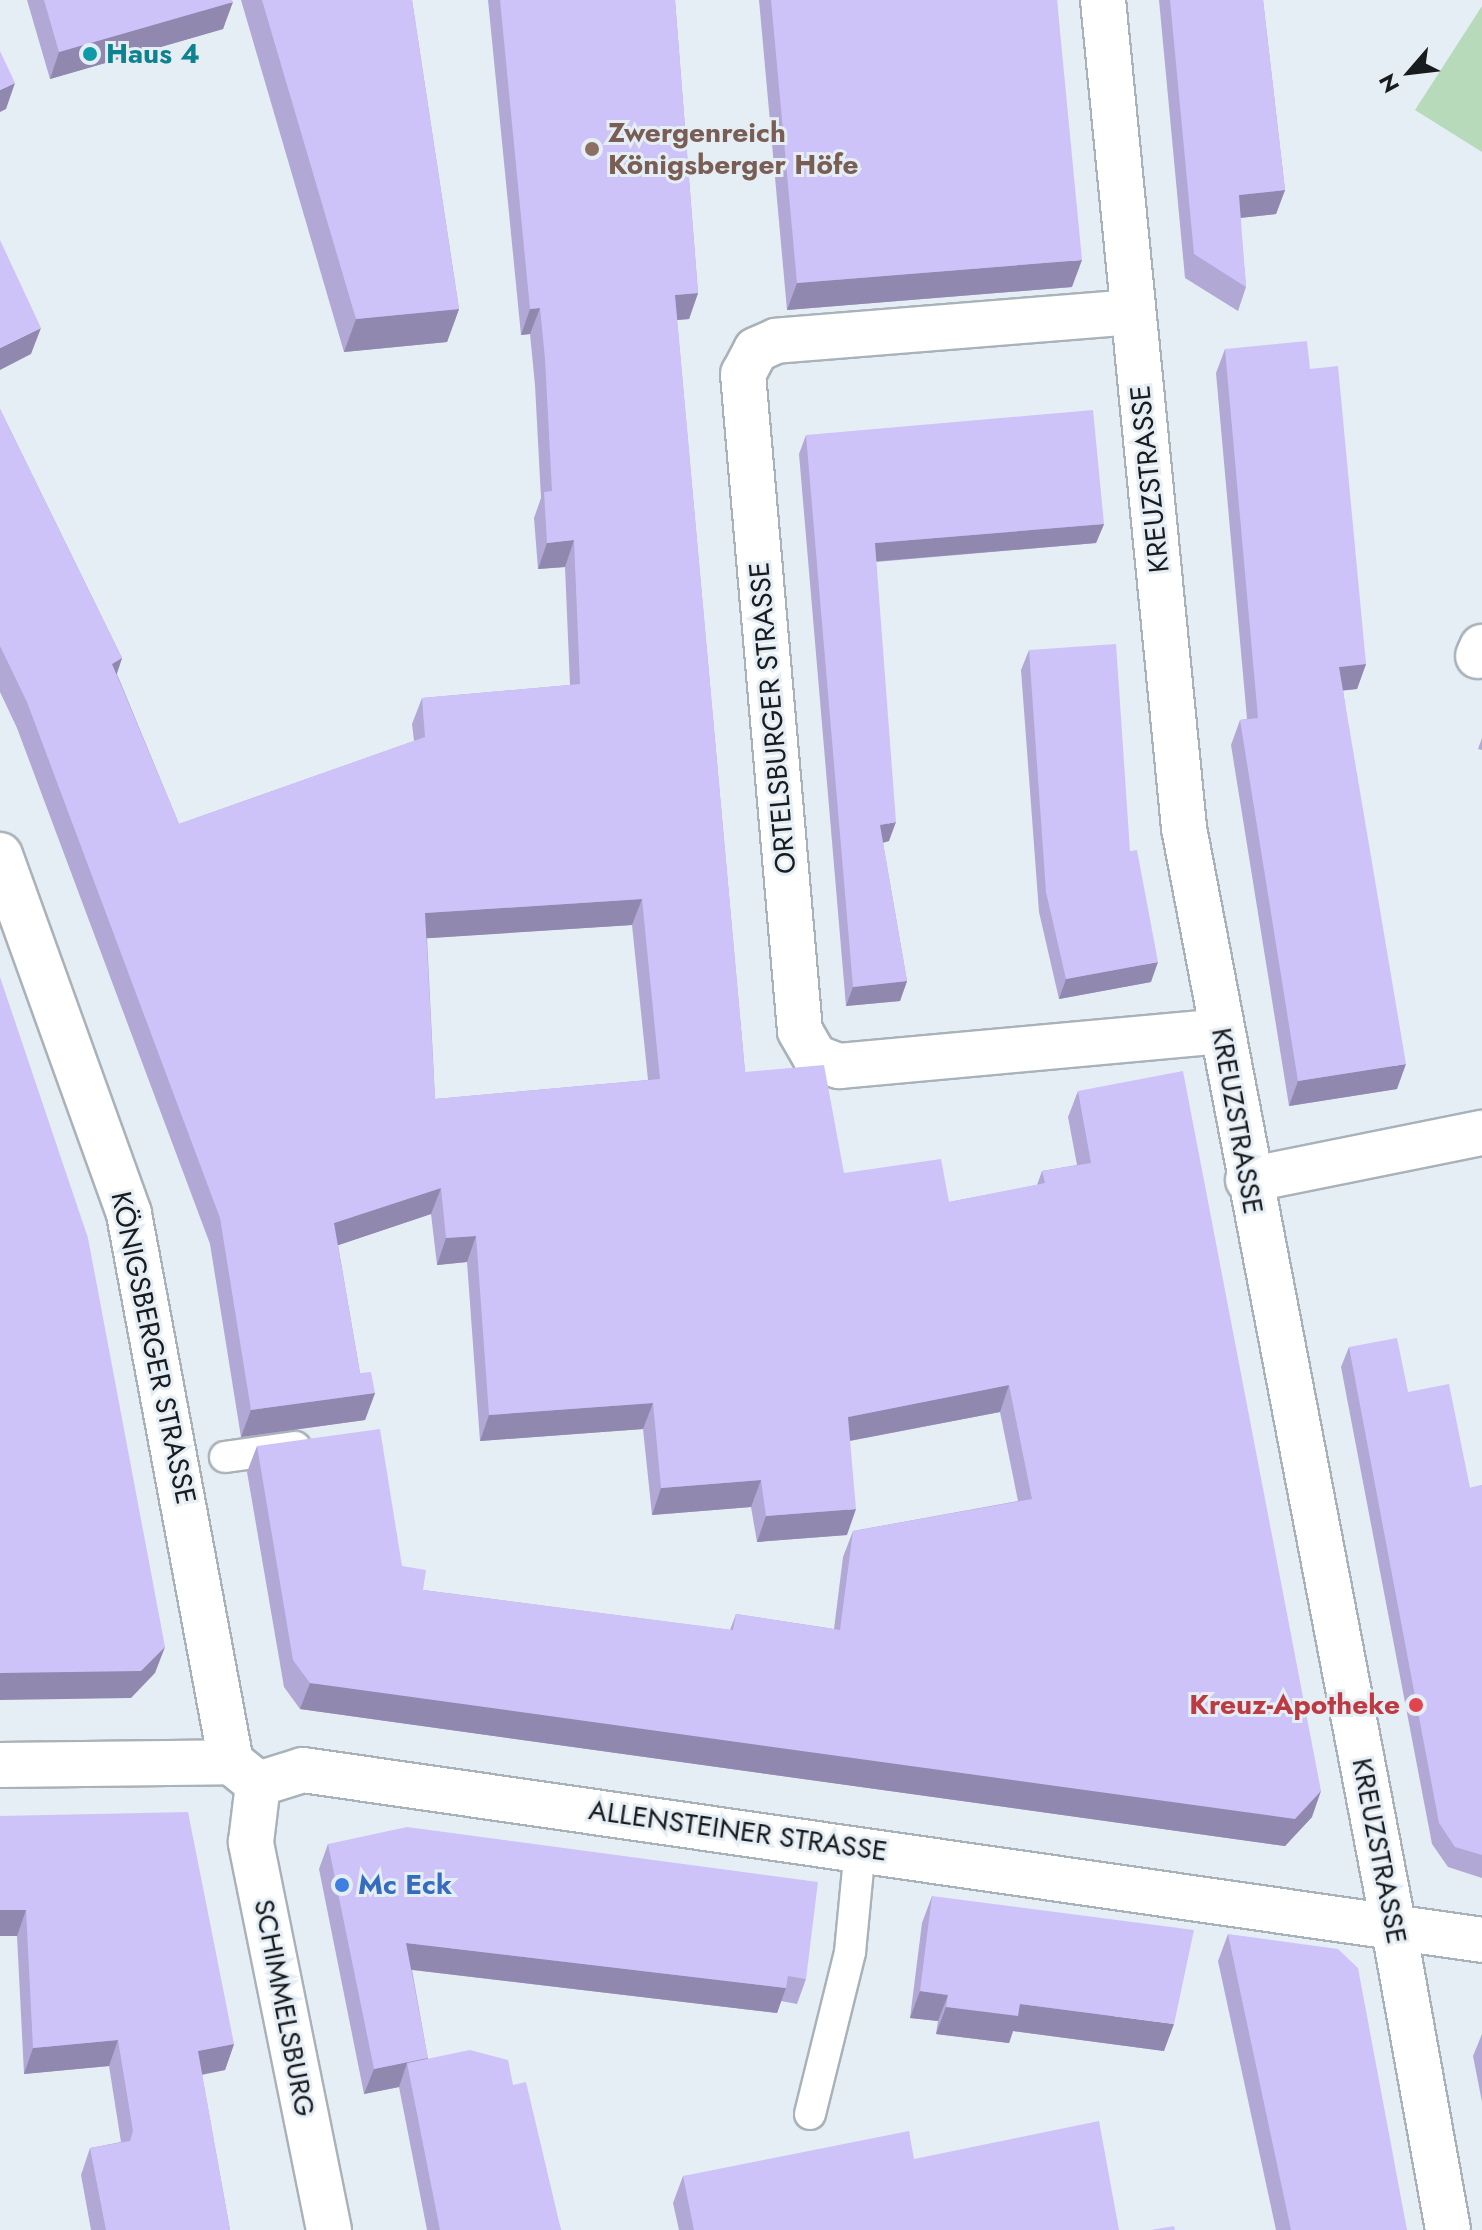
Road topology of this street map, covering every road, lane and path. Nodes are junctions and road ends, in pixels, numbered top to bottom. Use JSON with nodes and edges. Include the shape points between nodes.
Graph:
{"nodes":[{"id":1,"x":1103,"y":0,"type":"edge"},
{"id":2,"x":1133,"y":312,"type":"junction"},
{"id":3,"x":0,"y":855,"type":"edge"},
{"id":4,"x":1221,"y":1031,"type":"junction"},
{"id":5,"x":1482,"y":1133,"type":"edge"},
{"id":6,"x":1248,"y":1180,"type":"junction"},
{"id":7,"x":326,"y":1443,"type":"edge"},
{"id":8,"x":225,"y":1457,"type":"dead end"},
{"id":9,"x":0,"y":1765,"type":"edge"},
{"id":10,"x":245,"y":1773,"type":"junction"},
{"id":11,"x":860,"y":1848,"type":"junction"},
{"id":12,"x":1393,"y":1924,"type":"junction"},
{"id":13,"x":1482,"y":1940,"type":"edge"},
{"id":14,"x":810,"y":2114,"type":"dead end"},
{"id":15,"x":329,"y":2230,"type":"edge"},
{"id":16,"x":1448,"y":2230,"type":"edge"}],
"edges":[{"from":1,"to":2,"type":"street","name":"KREUZSTRASSE"},
{"from":2,"to":4,"type":"street","name":"KREUZSTRASSE","via":[[1184,828]]},
{"from":2,"to":4,"type":"street","name":"ORTELSBURGER STRASSE","via":[[776,341],[756,350],[743,374],[800,1031],[815,1057],[839,1066]]},
{"from":3,"to":10,"type":"street","name":"KÖNIGSBERGER STRASSE","via":[[129,1214]]},
{"from":4,"to":6,"type":"street","name":"KREUZSTRASSE"},
{"from":5,"to":6,"type":"street"},
{"from":6,"to":12,"type":"street","name":"KREUZSTRASSE"},
{"from":7,"to":8,"type":"lane"},
{"from":9,"to":10,"type":"street","name":"ALLENSTEINER STRASSE"},
{"from":10,"to":11,"type":"street","name":"ALLENSTEINER STRASSE","via":[[303,1770]]},
{"from":10,"to":15,"type":"street","name":"SCHIMMELSBURG","via":[[251,1842]]},
{"from":11,"to":12,"type":"street","name":"ALLENSTEINER STRASSE"},
{"from":11,"to":14,"type":"lane","via":[[850,1952]]},
{"from":12,"to":13,"type":"street","name":"ALLENSTEINER STRASSE"},
{"from":12,"to":16,"type":"street","name":"KREUZSTRASSE"}]}
